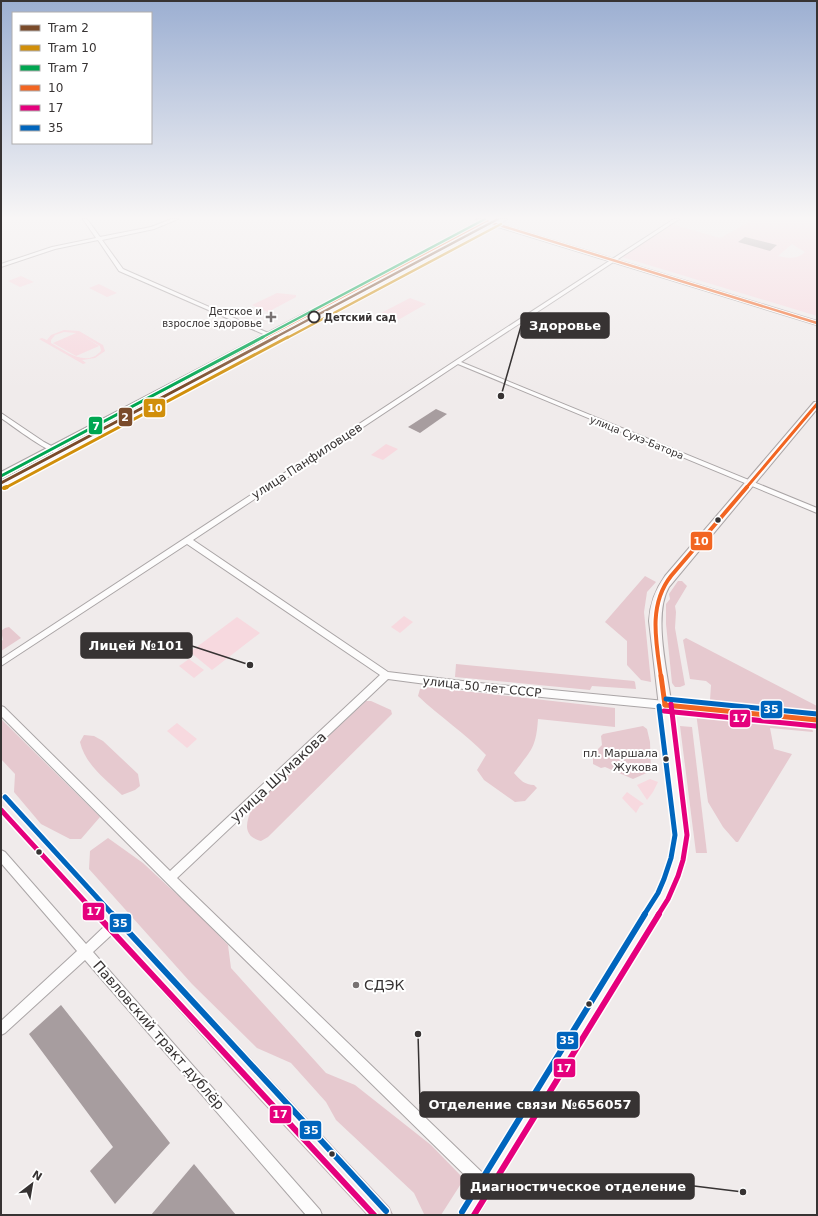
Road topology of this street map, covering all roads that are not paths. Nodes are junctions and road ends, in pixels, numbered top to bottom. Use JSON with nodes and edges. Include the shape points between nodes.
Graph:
{"nodes":[{"id":1,"x":134,"y":276,"type":"edge"},
{"id":2,"x":385,"y":276,"type":"edge"},
{"id":3,"x":393,"y":276,"type":"edge"},
{"id":4,"x":590,"y":276,"type":"edge"},
{"id":5,"x":665,"y":276,"type":"edge"},
{"id":6,"x":817,"y":323,"type":"edge"},
{"id":7,"x":270,"y":335,"type":"junction"},
{"id":8,"x":279,"y":339,"type":"junction"},
{"id":9,"x":457,"y":362,"type":"junction"},
{"id":10,"x":817,"y":404,"type":"edge"},
{"id":11,"x":1,"y":415,"type":"edge"},
{"id":12,"x":52,"y":449,"type":"junction"},
{"id":13,"x":63,"y":454,"type":"junction"},
{"id":14,"x":1,"y":476,"type":"edge"},
{"id":15,"x":750,"y":483,"type":"junction"},
{"id":16,"x":1,"y":487,"type":"edge"},
{"id":17,"x":817,"y":511,"type":"edge"},
{"id":18,"x":187,"y":540,"type":"junction"},
{"id":19,"x":1,"y":663,"type":"edge"},
{"id":20,"x":386,"y":675,"type":"junction"},
{"id":21,"x":665,"y":705,"type":"junction"},
{"id":22,"x":1,"y":710,"type":"edge"},
{"id":23,"x":817,"y":720,"type":"edge"},
{"id":24,"x":1,"y":801,"type":"edge"},
{"id":25,"x":1,"y":855,"type":"edge"},
{"id":26,"x":170,"y":878,"type":"junction"},
{"id":27,"x":115,"y":924,"type":"junction"},
{"id":28,"x":86,"y":951,"type":"junction"},
{"id":29,"x":1,"y":1029,"type":"edge"},
{"id":30,"x":485,"y":1186,"type":"junction"},
{"id":31,"x":315,"y":1215,"type":"edge"},
{"id":32,"x":382,"y":1215,"type":"edge"},
{"id":33,"x":467,"y":1215,"type":"edge"}],
"edges":[{"from":1,"to":7,"type":"street"},
{"from":2,"to":7,"type":"main road"},
{"from":3,"to":8,"type":"main road"},
{"from":4,"to":9,"type":"street","name":"улица Панфиловцев"},
{"from":5,"to":6,"type":"main road"},
{"from":7,"to":8,"type":"street"},
{"from":7,"to":12,"type":"main road"},
{"from":8,"to":13,"type":"main road"},
{"from":9,"to":15,"type":"street","name":"улица Сухэ-Батора"},
{"from":9,"to":18,"type":"street","name":"улица Панфиловцев"},
{"from":10,"to":15,"type":"main road"},
{"from":11,"to":12,"type":"street"},
{"from":12,"to":13,"type":"street"},
{"from":12,"to":14,"type":"main road"},
{"from":13,"to":16,"type":"main road"},
{"from":15,"to":17,"type":"street","name":"улица Сухэ-Батора"},
{"from":15,"to":21,"type":"main road","via":[[658,595],[655,621]]},
{"from":18,"to":19,"type":"street","name":"улица Панфиловцев"},
{"from":18,"to":20,"type":"street","name":"улица 50 лет СССР"},
{"from":20,"to":21,"type":"street","name":"улица 50 лет СССР"},
{"from":20,"to":26,"type":"street","name":"улица Шумакова"},
{"from":21,"to":23,"type":"main road","name":"улица 50 лет СССР"},
{"from":21,"to":30,"type":"main road","via":[[680,824],[679,855],[673,876]]},
{"from":22,"to":26,"type":"street"},
{"from":24,"to":27,"type":"main road"},
{"from":25,"to":28,"type":"street","name":"Павловский тракт дублёр"},
{"from":26,"to":30,"type":"street"},
{"from":27,"to":28,"type":"street"},
{"from":27,"to":32,"type":"main road"},
{"from":28,"to":29,"type":"street"},
{"from":28,"to":31,"type":"street","name":"Павловский тракт дублёр"},
{"from":30,"to":33,"type":"main road"}]}
